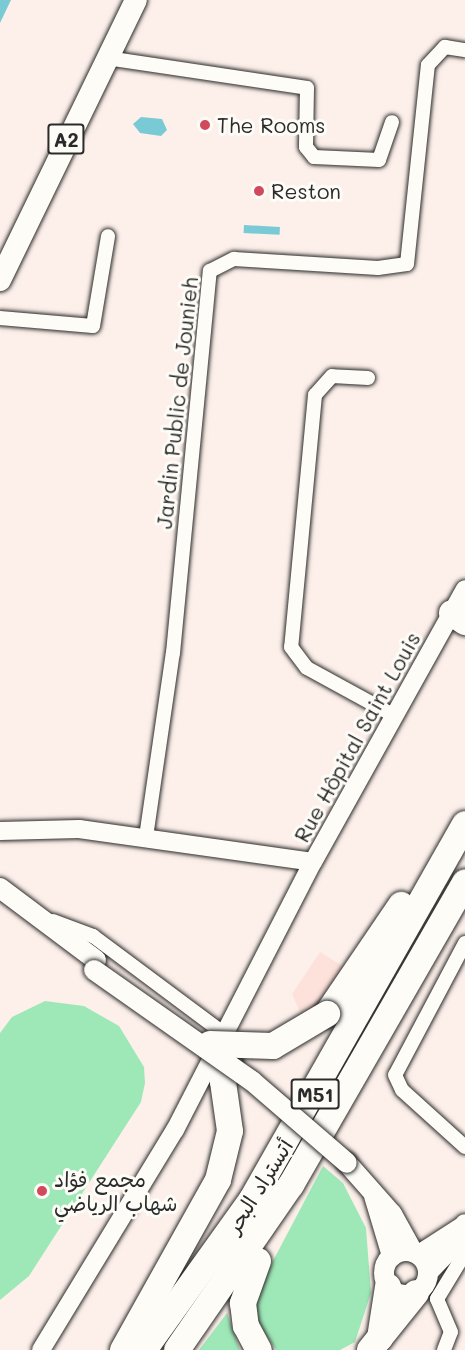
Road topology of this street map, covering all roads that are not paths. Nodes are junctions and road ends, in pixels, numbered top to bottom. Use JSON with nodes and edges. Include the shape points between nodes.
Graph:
{"nodes":[{"id":1,"x":136,"y":0,"type":"edge"},
{"id":2,"x":465,"y":50,"type":"edge"},
{"id":3,"x":107,"y":58,"type":"junction"},
{"id":4,"x":392,"y":122,"type":"dead end"},
{"id":5,"x":108,"y":236,"type":"dead end"},
{"id":6,"x":0,"y":280,"type":"edge"},
{"id":7,"x":0,"y":318,"type":"edge"},
{"id":8,"x":368,"y":378,"type":"dead end"},
{"id":9,"x":465,"y":589,"type":"edge"},
{"id":10,"x":458,"y":617,"type":"edge"},
{"id":11,"x":393,"y":716,"type":"junction"},
{"id":12,"x":465,"y":810,"type":"edge"},
{"id":13,"x":465,"y":824,"type":"edge"},
{"id":14,"x":7,"y":831,"type":"edge"},
{"id":15,"x":146,"y":837,"type":"junction"},
{"id":16,"x":0,"y":844,"type":"edge"},
{"id":17,"x":313,"y":862,"type":"junction"},
{"id":18,"x":465,"y":883,"type":"edge"},
{"id":19,"x":0,"y":888,"type":"edge"},
{"id":20,"x":0,"y":900,"type":"edge"},
{"id":21,"x":36,"y":915,"type":"junction"},
{"id":22,"x":465,"y":943,"type":"edge"},
{"id":23,"x":95,"y":965,"type":"junction"},
{"id":24,"x":221,"y":1050,"type":"junction"},
{"id":25,"x":465,"y":1147,"type":"edge"},
{"id":26,"x":291,"y":1185,"type":"junction"},
{"id":27,"x":374,"y":1194,"type":"junction"},
{"id":28,"x":464,"y":1225,"type":"edge"},
{"id":29,"x":465,"y":1253,"type":"edge"},
{"id":30,"x":392,"y":1256,"type":"junction"},
{"id":31,"x":419,"y":1268,"type":"junction"},
{"id":32,"x":388,"y":1287,"type":"junction"},
{"id":33,"x":375,"y":1344,"type":"edge"},
{"id":34,"x":41,"y":1350,"type":"edge"},
{"id":35,"x":123,"y":1350,"type":"edge"},
{"id":36,"x":144,"y":1350,"type":"edge"},
{"id":37,"x":177,"y":1350,"type":"edge"},
{"id":38,"x":259,"y":1350,"type":"edge"},
{"id":39,"x":444,"y":1350,"type":"edge"}],
"edges":[{"from":1,"to":3,"type":"main road","number":"A2"},
{"from":2,"to":15,"type":"street","name":"Jardin Public de Jounieh","via":[[445,47],[428,65],[407,264],[378,268],[234,259],[210,272],[173,653]]},
{"from":3,"to":4,"type":"street","via":[[307,88],[306,147],[314,157],[379,160]]},
{"from":3,"to":6,"type":"main road","number":"A2"},
{"from":5,"to":7,"type":"street","via":[[93,326]]},
{"from":8,"to":11,"type":"street","via":[[332,376],[315,395],[291,647],[307,668]]},
{"from":9,"to":10,"type":"street","name":"Rue Hôpital Saint Louis"},
{"from":10,"to":11,"type":"street","name":"Rue Hôpital Saint Louis"},
{"from":11,"to":17,"type":"street","name":"Rue Hôpital Saint Louis"},
{"from":12,"to":24,"type":"highway","bridge":true,"via":[[327,1014],[273,1046]]},
{"from":13,"to":36,"type":"highway","name":"أتستراد البحر","number":"M51","via":[[252,1199]]},
{"from":14,"to":15,"type":"street","name":"Rue Hôpital Saint Louis","via":[[79,829]]},
{"from":14,"to":16,"type":"street"},
{"from":15,"to":17,"type":"street","name":"Rue Hôpital Saint Louis"},
{"from":17,"to":24,"type":"street"},
{"from":18,"to":26,"type":"highway","name":"أتستراد البحر","number":"M51"},
{"from":19,"to":21,"type":"main road"},
{"from":20,"to":23,"type":"main road"},
{"from":21,"to":23,"type":"main road"},
{"from":21,"to":24,"type":"street","via":[[93,936]]},
{"from":22,"to":25,"type":"street","via":[[395,1075],[402,1090]]},
{"from":23,"to":24,"type":"main road"},
{"from":24,"to":27,"type":"main road","bridge":true,"via":[[347,1163]]},
{"from":24,"to":34,"type":"street"},
{"from":24,"to":35,"type":"highway","via":[[230,1117],[226,1159],[156,1298]]},
{"from":26,"to":37,"type":"highway","name":"أتستراد البحر","number":"M51"},
{"from":26,"to":38,"type":"highway","via":[[294,1200],[243,1290],[246,1326]]},
{"from":27,"to":30,"type":"main road"},
{"from":27,"to":31,"type":"main road"},
{"from":28,"to":31,"type":"main road","via":[[458,1241]]},
{"from":29,"to":39,"type":"street","via":[[437,1299],[451,1332]]},
{"from":30,"to":31,"type":"main road"},
{"from":30,"to":32,"type":"main road","via":[[383,1274]]},
{"from":31,"to":32,"type":"main road","via":[[401,1295]]},
{"from":31,"to":33,"type":"highway"},
{"from":32,"to":33,"type":"highway"}]}
